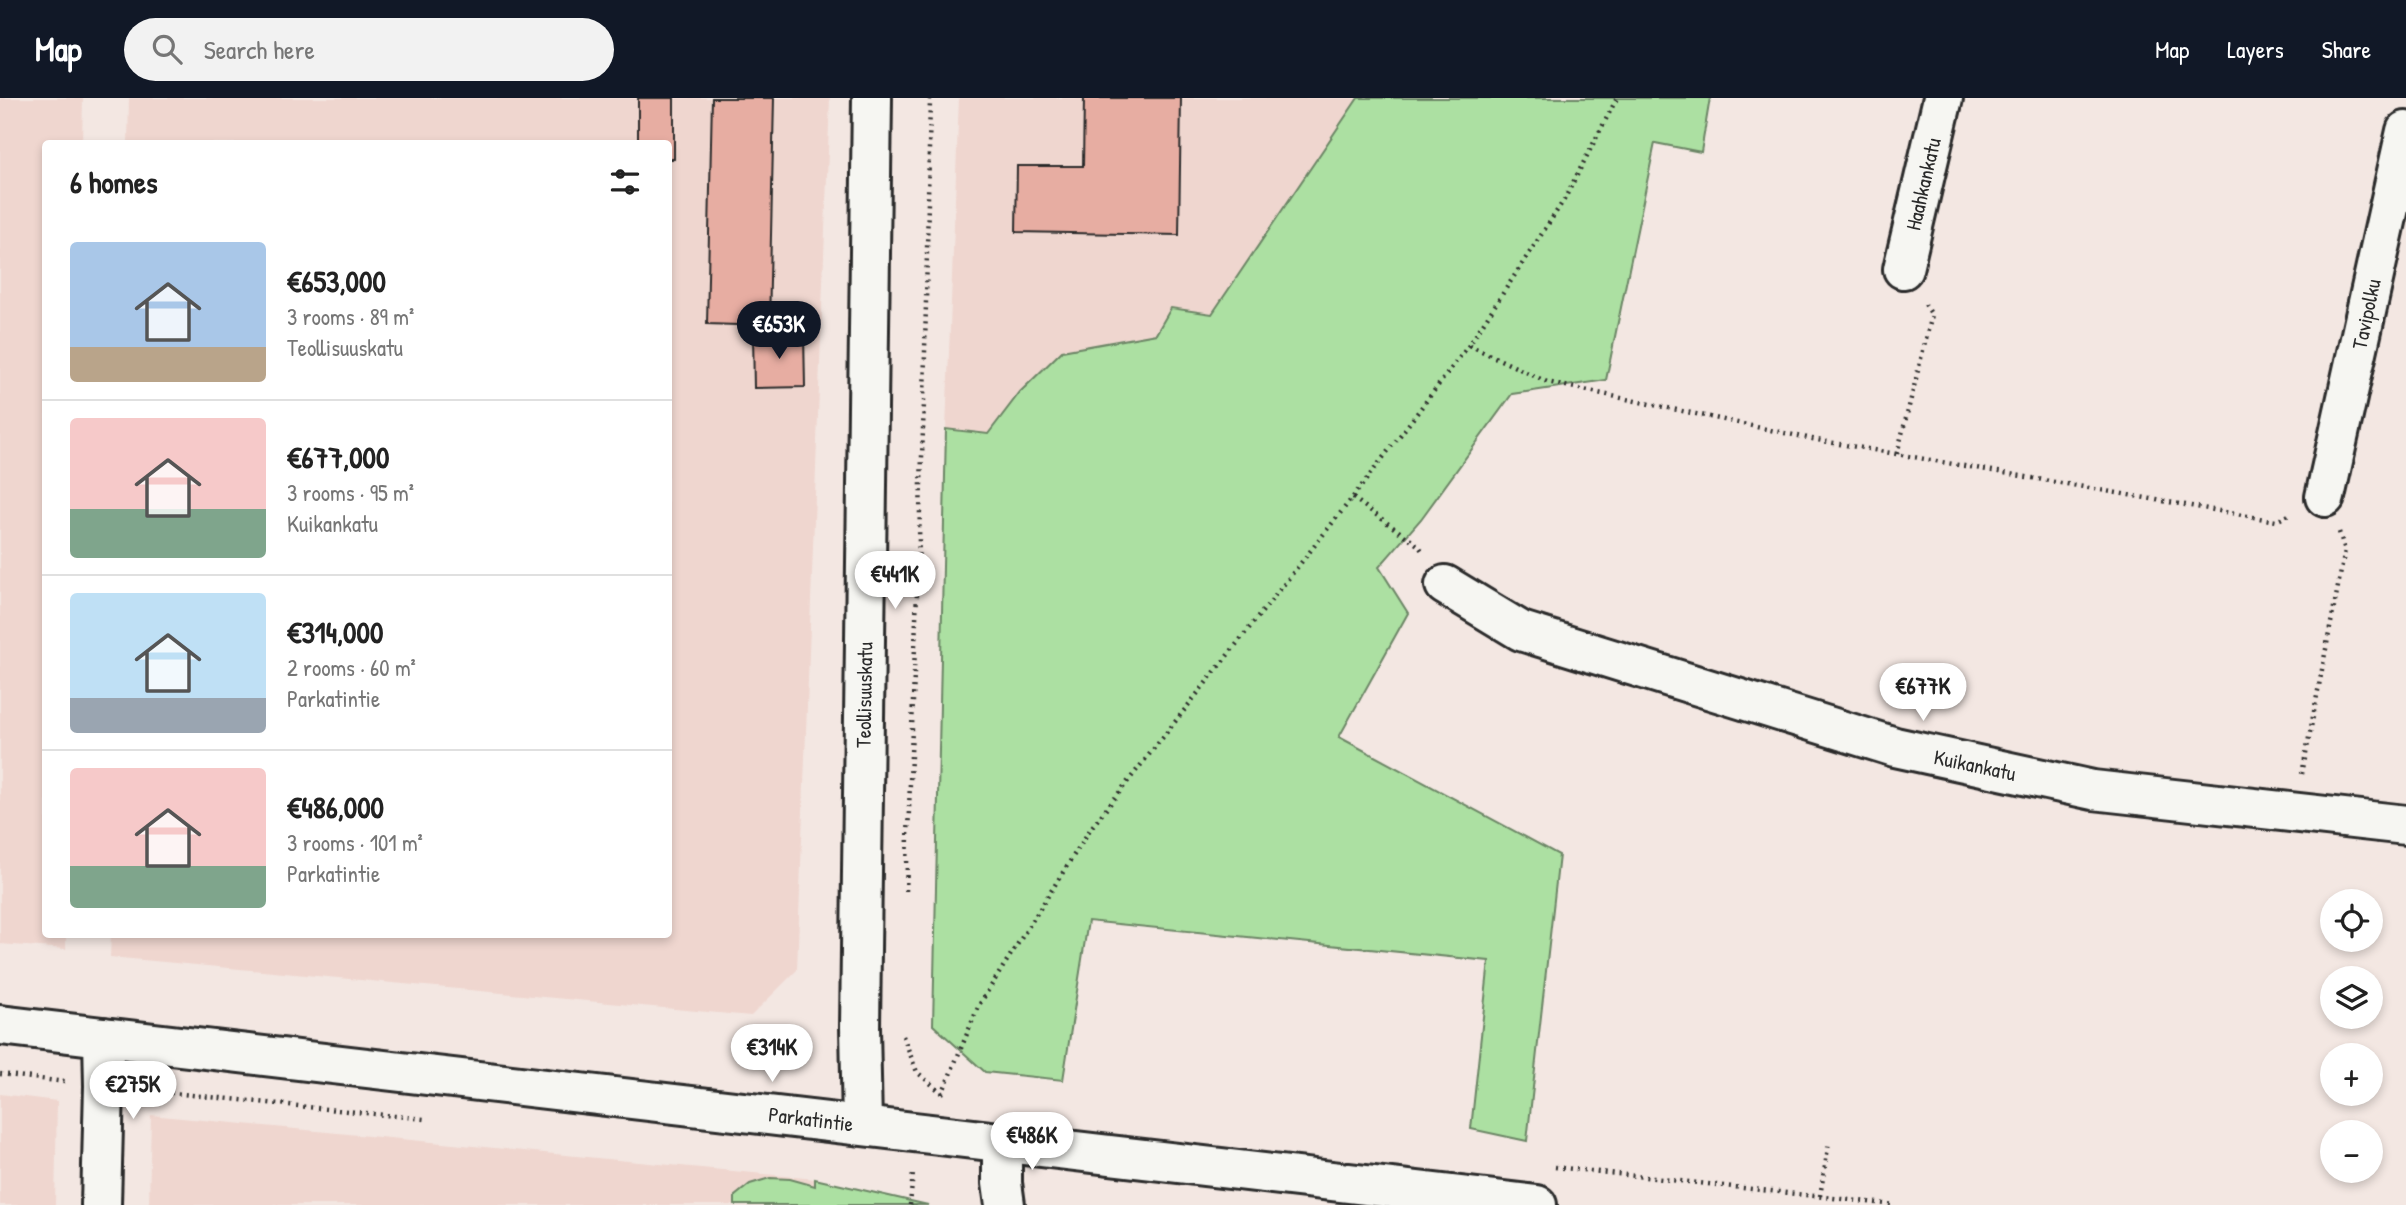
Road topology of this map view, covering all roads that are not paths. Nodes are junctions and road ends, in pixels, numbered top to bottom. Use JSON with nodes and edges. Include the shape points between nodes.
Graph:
{"nodes":[{"id":1,"x":872,"y":98,"type":"edge"},
{"id":2,"x":1943,"y":98,"type":"edge"},
{"id":3,"x":2406,"y":131,"type":"edge"},
{"id":4,"x":1903,"y":270,"type":"road end"},
{"id":5,"x":2325,"y":497,"type":"road end"},
{"id":6,"x":1445,"y":585,"type":"road end"},
{"id":7,"x":2406,"y":825,"type":"edge"},
{"id":8,"x":0,"y":1026,"type":"edge"},
{"id":9,"x":103,"y":1037,"type":"junction"},
{"id":10,"x":862,"y":1125,"type":"junction"},
{"id":11,"x":1002,"y":1143,"type":"junction"},
{"id":12,"x":101,"y":1205,"type":"edge"},
{"id":13,"x":1005,"y":1205,"type":"edge"},
{"id":14,"x":1537,"y":1205,"type":"edge"}],
"edges":[{"from":1,"to":10,"type":"street","name":"Teollisuuskatu"},
{"from":2,"to":4,"type":"street","name":"Haahkankatu"},
{"from":3,"to":5,"type":"street","name":"Tavipolku"},
{"from":6,"to":7,"type":"street","name":"Kuikankatu","via":[[1521,631],[1895,747],[2093,790]]},
{"from":8,"to":9,"type":"street","name":"Parkatintie"},
{"from":9,"to":10,"type":"street","name":"Parkatintie"},
{"from":9,"to":12,"type":"street"},
{"from":10,"to":11,"type":"street","name":"Parkatintie"},
{"from":11,"to":13,"type":"street"},
{"from":11,"to":14,"type":"street","name":"Parkatintie"}]}
